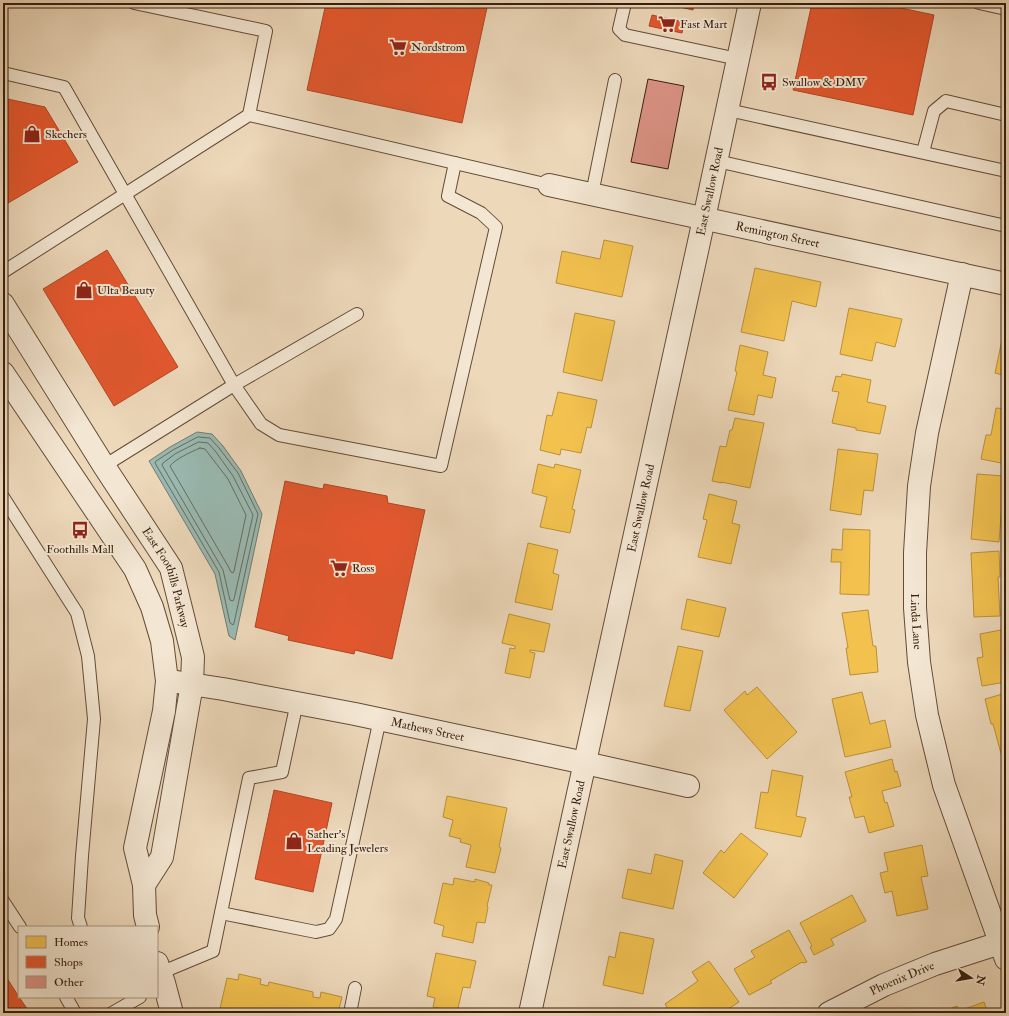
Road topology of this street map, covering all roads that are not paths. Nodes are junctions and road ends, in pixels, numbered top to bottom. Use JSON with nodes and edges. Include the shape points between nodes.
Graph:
{"nodes":[{"id":1,"x":134,"y":3,"type":"edge"},
{"id":2,"x":625,"y":3,"type":"edge"},
{"id":3,"x":750,"y":3,"type":"edge"},
{"id":4,"x":979,"y":3,"type":"edge"},
{"id":5,"x":1006,"y":9,"type":"edge"},
{"id":6,"x":738,"y":60,"type":"junction"},
{"id":7,"x":3,"y":73,"type":"edge"},
{"id":8,"x":615,"y":80,"type":"dead end"},
{"id":9,"x":728,"y":110,"type":"junction"},
{"id":10,"x":249,"y":115,"type":"junction"},
{"id":11,"x":1006,"y":115,"type":"edge"},
{"id":12,"x":923,"y":152,"type":"junction"},
{"id":13,"x":717,"y":161,"type":"junction"},
{"id":14,"x":455,"y":163,"type":"junction"},
{"id":15,"x":1006,"y":171,"type":"edge"},
{"id":16,"x":549,"y":185,"type":"joint"},
{"id":17,"x":124,"y":194,"type":"junction"},
{"id":18,"x":592,"y":194,"type":"junction"},
{"id":19,"x":704,"y":218,"type":"junction"},
{"id":20,"x":1006,"y":226,"type":"edge"},
{"id":21,"x":3,"y":272,"type":"edge"},
{"id":22,"x":962,"y":274,"type":"junction"},
{"id":23,"x":1006,"y":284,"type":"edge"},
{"id":24,"x":3,"y":304,"type":"edge"},
{"id":25,"x":357,"y":314,"type":"dead end"},
{"id":26,"x":3,"y":373,"type":"edge"},
{"id":27,"x":234,"y":385,"type":"junction"},
{"id":28,"x":104,"y":466,"type":"junction"},
{"id":29,"x":5,"y":504,"type":"edge"},
{"id":30,"x":167,"y":681,"type":"junction"},
{"id":31,"x":192,"y":684,"type":"junction"},
{"id":32,"x":297,"y":702,"type":"junction"},
{"id":33,"x":380,"y":719,"type":"junction"},
{"id":34,"x":585,"y":763,"type":"junction"},
{"id":35,"x":688,"y":786,"type":"dead end"},
{"id":36,"x":144,"y":885,"type":"junction"},
{"id":37,"x":3,"y":901,"type":"edge"},
{"id":38,"x":221,"y":913,"type":"junction"},
{"id":39,"x":19,"y":926,"type":"edge"},
{"id":40,"x":81,"y":926,"type":"edge"},
{"id":41,"x":148,"y":926,"type":"edge"},
{"id":42,"x":1003,"y":951,"type":"edge"},
{"id":43,"x":160,"y":977,"type":"edge"},
{"id":44,"x":355,"y":988,"type":"dead end"},
{"id":45,"x":67,"y":998,"type":"edge"},
{"id":46,"x":138,"y":998,"type":"edge"},
{"id":47,"x":75,"y":1013,"type":"edge"},
{"id":48,"x":112,"y":1013,"type":"edge"},
{"id":49,"x":172,"y":1013,"type":"edge"},
{"id":50,"x":350,"y":1013,"type":"edge"},
{"id":51,"x":530,"y":1013,"type":"edge"},
{"id":52,"x":829,"y":1013,"type":"edge"}],
"edges":[{"from":1,"to":10,"type":"lane","via":[[266,31]]},
{"from":2,"to":6,"type":"lane","via":[[619,29],[625,35]]},
{"from":3,"to":6,"type":"street","name":"East Swallow Road"},
{"from":4,"to":5,"type":"lane"},
{"from":6,"to":9,"type":"street","name":"East Swallow Road"},
{"from":7,"to":17,"type":"lane","via":[[64,88]]},
{"from":8,"to":18,"type":"lane"},
{"from":9,"to":12,"type":"lane"},
{"from":9,"to":13,"type":"street","name":"East Swallow Road"},
{"from":10,"to":14,"type":"lane"},
{"from":10,"to":17,"type":"lane"},
{"from":11,"to":12,"type":"lane","via":[[946,101],[934,111]]},
{"from":12,"to":15,"type":"lane"},
{"from":13,"to":19,"type":"street","name":"East Swallow Road"},
{"from":13,"to":20,"type":"lane"},
{"from":14,"to":16,"type":"lane"},
{"from":14,"to":27,"type":"lane","via":[[448,196],[481,213],[496,227],[441,466],[279,435],[261,424]]},
{"from":16,"to":18,"type":"street","name":"Remington Street"},
{"from":17,"to":21,"type":"lane"},
{"from":17,"to":27,"type":"lane"},
{"from":18,"to":19,"type":"street","name":"Remington Street"},
{"from":19,"to":22,"type":"street","name":"Remington Street"},
{"from":19,"to":34,"type":"street","name":"East Swallow Road"},
{"from":22,"to":23,"type":"street","name":"Remington Street"},
{"from":22,"to":42,"type":"street","name":"Linda Lane","via":[[927,433],[919,486],[915,608],[919,662],[927,715],[944,785]]},
{"from":24,"to":28,"type":"street","name":"East Foothills Parkway"},
{"from":25,"to":27,"type":"lane"},
{"from":26,"to":30,"type":"street","name":"East Foothills Parkway","via":[[135,569],[152,607],[160,634]]},
{"from":27,"to":28,"type":"lane"},
{"from":28,"to":31,"type":"street","name":"East Foothills Parkway","via":[[171,568],[193,657]]},
{"from":29,"to":40,"type":"lane","via":[[77,613],[88,656],[94,719],[78,918]]},
{"from":30,"to":31,"type":"street","name":"Mathews Street"},
{"from":30,"to":36,"type":"street","name":"East Foothills Parkway","via":[[164,711],[135,848]]},
{"from":31,"to":32,"type":"street","name":"Mathews Street"},
{"from":31,"to":36,"type":"street","name":"East Foothills Parkway","via":[[162,857]]},
{"from":32,"to":33,"type":"street","name":"Mathews Street"},
{"from":32,"to":38,"type":"lane","via":[[282,772],[249,778]]},
{"from":33,"to":34,"type":"street","name":"Mathews Street"},
{"from":33,"to":38,"type":"lane","via":[[336,919],[329,929],[316,932]]},
{"from":34,"to":35,"type":"street","name":"Mathews Street"},
{"from":34,"to":51,"type":"street","name":"East Swallow Road"},
{"from":36,"to":41,"type":"street","name":"East Foothills Parkway"},
{"from":37,"to":39,"type":"lane"},
{"from":38,"to":43,"type":"lane","via":[[213,951]]},
{"from":42,"to":52,"type":"street","name":"Phoenix Drive","via":[[928,967],[884,985]]},
{"from":43,"to":49,"type":"street"},
{"from":44,"to":50,"type":"lane"},
{"from":45,"to":47,"type":"lane"},
{"from":46,"to":48,"type":"lane"}]}
